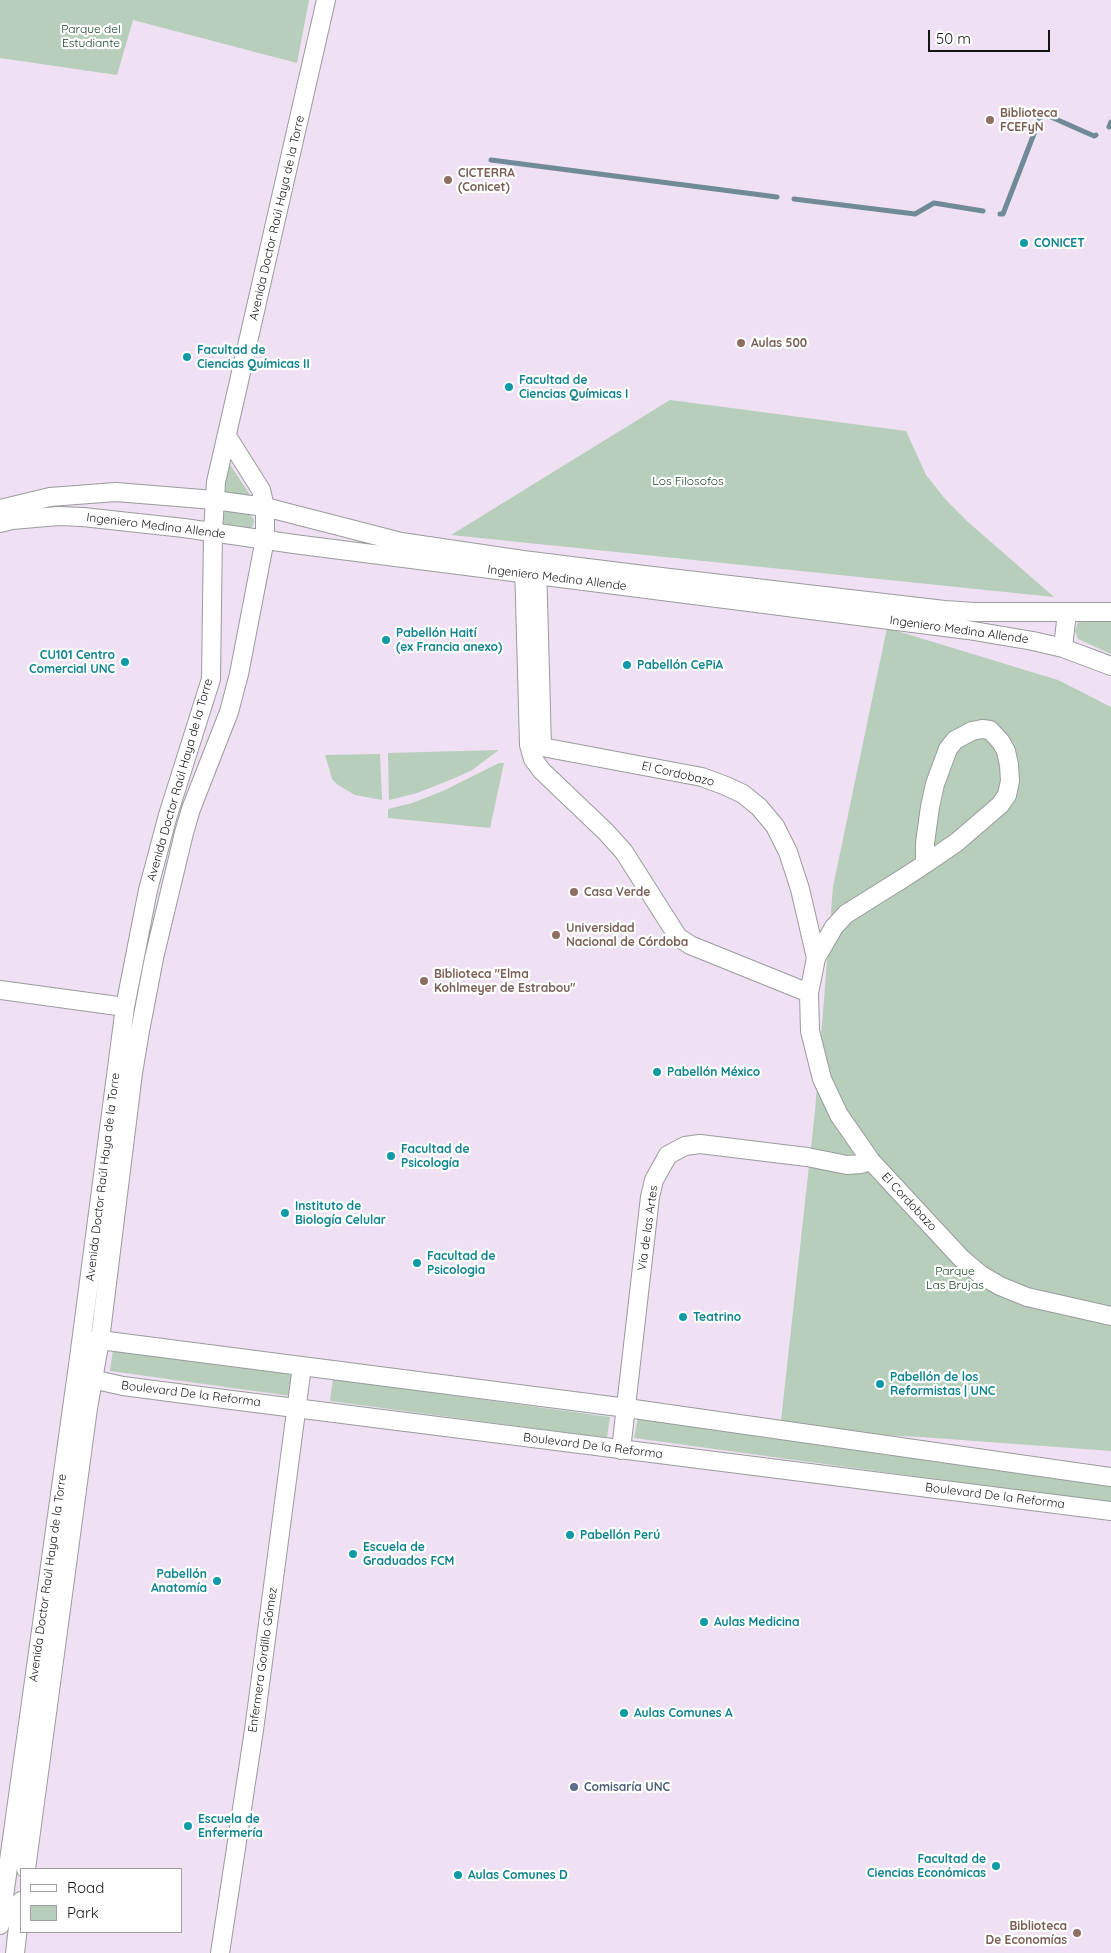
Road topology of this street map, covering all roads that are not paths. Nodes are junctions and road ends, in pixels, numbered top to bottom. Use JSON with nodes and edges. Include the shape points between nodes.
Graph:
{"nodes":[{"id":1,"x":326,"y":0,"type":"edge"},
{"id":2,"x":227,"y":436,"type":"junction"},
{"id":3,"x":214,"y":500,"type":"junction"},
{"id":4,"x":266,"y":507,"type":"junction"},
{"id":5,"x":0,"y":508,"type":"edge"},
{"id":6,"x":0,"y":523,"type":"edge"},
{"id":7,"x":213,"y":532,"type":"junction"},
{"id":8,"x":264,"y":539,"type":"junction"},
{"id":9,"x":530,"y":568,"type":"junction"},
{"id":10,"x":1067,"y":612,"type":"junction"},
{"id":11,"x":1111,"y":612,"type":"edge"},
{"id":12,"x":1063,"y":648,"type":"junction"},
{"id":13,"x":1111,"y":666,"type":"edge"},
{"id":14,"x":535,"y":746,"type":"junction"},
{"id":15,"x":925,"y":864,"type":"junction"},
{"id":16,"x":816,"y":958,"type":"junction"},
{"id":17,"x":0,"y":990,"type":"edge"},
{"id":18,"x":809,"y":993,"type":"junction"},
{"id":19,"x":125,"y":1007,"type":"junction"},
{"id":20,"x":871,"y":1161,"type":"junction"},
{"id":21,"x":1111,"y":1316,"type":"edge"},
{"id":22,"x":100,"y":1340,"type":"junction"},
{"id":23,"x":81,"y":1346,"type":"junction"},
{"id":24,"x":302,"y":1366,"type":"junction"},
{"id":25,"x":77,"y":1373,"type":"junction"},
{"id":26,"x":94,"y":1379,"type":"junction"},
{"id":27,"x":297,"y":1407,"type":"junction"},
{"id":28,"x":627,"y":1408,"type":"junction"},
{"id":29,"x":621,"y":1450,"type":"junction"},
{"id":30,"x":1111,"y":1477,"type":"edge"},
{"id":31,"x":1111,"y":1511,"type":"edge"},
{"id":32,"x":26,"y":1868,"type":"edge"},
{"id":33,"x":20,"y":1910,"type":"edge"},
{"id":34,"x":0,"y":1925,"type":"edge"},
{"id":35,"x":15,"y":1953,"type":"edge"},
{"id":36,"x":220,"y":1953,"type":"edge"}],
"edges":[{"from":1,"to":2,"type":"street","name":"Avenida Doctor Raúl Haya de la Torre"},
{"from":2,"to":3,"type":"street","name":"Avenida Doctor Raúl Haya de la Torre"},
{"from":2,"to":4,"type":"street","name":"Avenida Doctor Raúl Haya de la Torre","via":[[261,490]]},
{"from":3,"to":4,"type":"street","name":"Ingeniero Medina Allende"},
{"from":3,"to":5,"type":"street","name":"Ingeniero Medina Allende","via":[[116,492],[50,497]]},
{"from":3,"to":7,"type":"street","name":"Avenida Doctor Raúl Haya de la Torre"},
{"from":4,"to":8,"type":"street","name":"Avenida Doctor Raúl Haya de la Torre"},
{"from":4,"to":9,"type":"street","name":"Ingeniero Medina Allende","via":[[401,542]]},
{"from":6,"to":7,"type":"street","name":"Ingeniero Medina Allende","via":[[83,517]]},
{"from":7,"to":8,"type":"street","name":"Ingeniero Medina Allende"},
{"from":7,"to":19,"type":"street","name":"Avenida Doctor Raúl Haya de la Torre","via":[[211,680],[148,890]]},
{"from":8,"to":9,"type":"street","name":"Ingeniero Medina Allende"},
{"from":8,"to":22,"type":"street","name":"Avenida Doctor Raúl Haya de la Torre","via":[[240,674],[186,825],[154,958],[133,1073]]},
{"from":9,"to":10,"type":"street","name":"Ingeniero Medina Allende","via":[[944,610]]},
{"from":9,"to":12,"type":"street","name":"Ingeniero Medina Allende","via":[[944,626]]},
{"from":9,"to":14,"type":"street"},
{"from":10,"to":11,"type":"street","name":"Ingeniero Medina Allende"},
{"from":10,"to":12,"type":"street"},
{"from":12,"to":13,"type":"street","name":"Ingeniero Medina Allende"},
{"from":14,"to":16,"type":"street","name":"El Cordobazo","via":[[702,777],[742,794],[759,807],[775,826],[788,852]]},
{"from":14,"to":18,"type":"street","via":[[533,759],[624,852],[678,937],[690,946]]},
{"from":15,"to":15,"type":"street","via":[[973,830],[1007,795],[1010,781],[1006,751],[990,730],[972,731],[955,740],[948,749],[930,807]]},
{"from":15,"to":16,"type":"street","via":[[846,914],[834,927]]},
{"from":16,"to":18,"type":"street","name":"El Cordobazo"},
{"from":17,"to":19,"type":"street"},
{"from":18,"to":20,"type":"street","name":"El Cordobazo","via":[[810,1031],[822,1079],[839,1115]]},
{"from":19,"to":23,"type":"street","name":"Avenida Doctor Raúl Haya de la Torre"},
{"from":20,"to":21,"type":"street","name":"El Cordobazo","via":[[961,1258],[981,1275],[1027,1297]]},
{"from":20,"to":28,"type":"street","name":"Vía de las Artes","via":[[847,1165],[700,1144],[686,1146],[668,1155],[654,1180],[650,1197]]},
{"from":22,"to":23,"type":"street","via":[[88,1341]]},
{"from":22,"to":24,"type":"street"},
{"from":22,"to":26,"type":"street","name":"Avenida Doctor Raúl Haya de la Torre"},
{"from":23,"to":25,"type":"street","name":"Avenida Doctor Raúl Haya de la Torre"},
{"from":24,"to":27,"type":"street","name":"Enfermera Gordillo Gómez"},
{"from":24,"to":28,"type":"street"},
{"from":25,"to":26,"type":"street","name":"Boulevard De la Reforma"},
{"from":25,"to":34,"type":"street","name":"Avenida Doctor Raúl Haya de la Torre"},
{"from":26,"to":27,"type":"street","name":"Boulevard De la Reforma","via":[[180,1394]]},
{"from":26,"to":32,"type":"street","name":"Avenida Doctor Raúl Haya de la Torre"},
{"from":27,"to":29,"type":"street","name":"Boulevard De la Reforma"},
{"from":27,"to":36,"type":"street","name":"Enfermera Gordillo Gómez","via":[[254,1730]]},
{"from":28,"to":29,"type":"street","name":"Vía de las Artes"},
{"from":28,"to":30,"type":"street"},
{"from":29,"to":31,"type":"street","name":"Boulevard De la Reforma"},
{"from":33,"to":35,"type":"street"}]}
